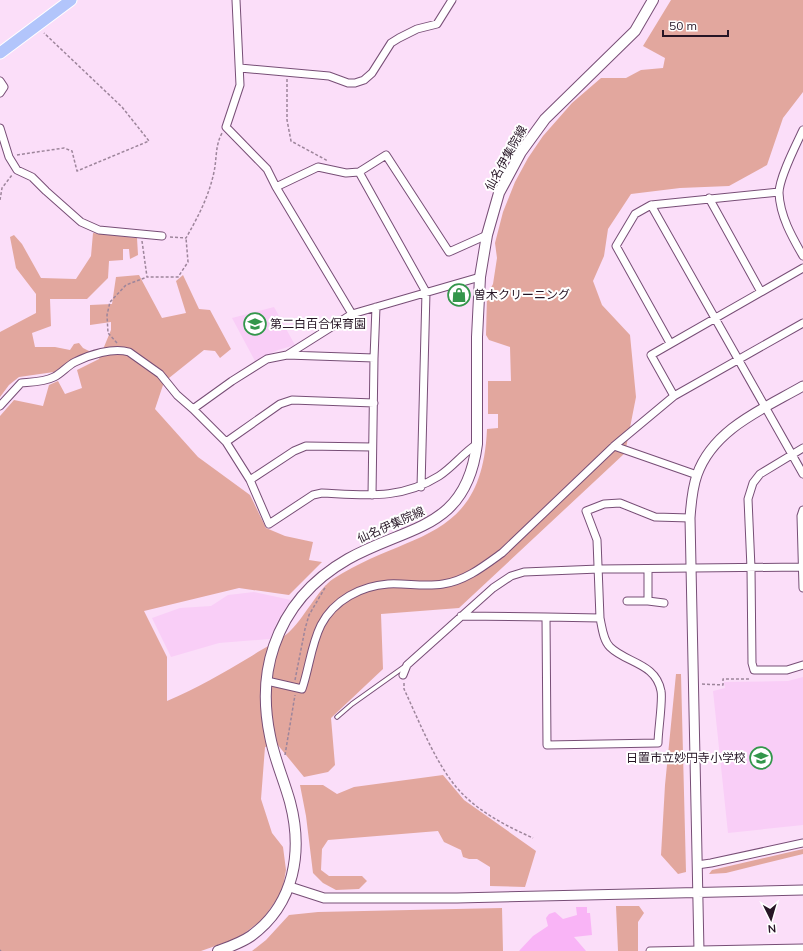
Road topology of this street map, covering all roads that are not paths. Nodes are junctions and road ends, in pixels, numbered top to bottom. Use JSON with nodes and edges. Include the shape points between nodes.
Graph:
{"nodes":[{"id":1,"x":71,"y":0,"type":"edge"},
{"id":2,"x":236,"y":0,"type":"edge"},
{"id":3,"x":452,"y":0,"type":"edge"},
{"id":4,"x":654,"y":1,"type":"edge"},
{"id":5,"x":0,"y":53,"type":"edge"},
{"id":6,"x":240,"y":68,"type":"junction"},
{"id":7,"x":0,"y":81,"type":"edge"},
{"id":8,"x":0,"y":93,"type":"edge"},
{"id":9,"x":0,"y":128,"type":"edge"},
{"id":10,"x":803,"y":130,"type":"edge"},
{"id":11,"x":3,"y":145,"type":"edge"},
{"id":12,"x":359,"y":172,"type":"junction"},
{"id":13,"x":276,"y":188,"type":"junction"},
{"id":14,"x":779,"y":192,"type":"junction"},
{"id":15,"x":709,"y":198,"type":"junction"},
{"id":16,"x":651,"y":205,"type":"junction"},
{"id":17,"x":487,"y":235,"type":"junction"},
{"id":18,"x":162,"y":236,"type":"road end"},
{"id":19,"x":803,"y":256,"type":"edge"},
{"id":20,"x":803,"y":268,"type":"edge"},
{"id":21,"x":480,"y":277,"type":"junction"},
{"id":22,"x":426,"y":292,"type":"junction"},
{"id":23,"x":761,"y":292,"type":"junction"},
{"id":24,"x":376,"y":307,"type":"junction"},
{"id":25,"x":352,"y":314,"type":"junction"},
{"id":26,"x":715,"y":319,"type":"junction"},
{"id":27,"x":803,"y":323,"type":"edge"},
{"id":28,"x":670,"y":343,"type":"junction"},
{"id":29,"x":287,"y":355,"type":"junction"},
{"id":30,"x":374,"y":358,"type":"junction"},
{"id":31,"x":739,"y":359,"type":"junction"},
{"id":32,"x":803,"y":386,"type":"edge"},
{"id":33,"x":674,"y":396,"type":"junction"},
{"id":34,"x":374,"y":403,"type":"junction"},
{"id":35,"x":0,"y":406,"type":"edge"},
{"id":36,"x":765,"y":407,"type":"junction"},
{"id":37,"x":193,"y":409,"type":"junction"},
{"id":38,"x":226,"y":442,"type":"junction"},
{"id":39,"x":477,"y":444,"type":"junction"},
{"id":40,"x":614,"y":446,"type":"junction"},
{"id":41,"x":372,"y":448,"type":"junction"},
{"id":42,"x":803,"y":448,"type":"edge"},
{"id":43,"x":792,"y":454,"type":"junction"},
{"id":44,"x":803,"y":474,"type":"edge"},
{"id":45,"x":697,"y":475,"type":"junction"},
{"id":46,"x":250,"y":480,"type":"junction"},
{"id":47,"x":421,"y":487,"type":"junction"},
{"id":48,"x":372,"y":495,"type":"junction"},
{"id":49,"x":803,"y":510,"type":"edge"},
{"id":50,"x":690,"y":518,"type":"junction"},
{"id":51,"x":802,"y":567,"type":"junction"},
{"id":52,"x":751,"y":568,"type":"junction"},
{"id":53,"x":599,"y":569,"type":"junction"},
{"id":54,"x":648,"y":569,"type":"junction"},
{"id":55,"x":692,"y":569,"type":"junction"},
{"id":56,"x":803,"y":588,"type":"edge"},
{"id":57,"x":627,"y":601,"type":"dead end"},
{"id":58,"x":648,"y":601,"type":"junction"},
{"id":59,"x":664,"y":603,"type":"dead end"},
{"id":60,"x":461,"y":616,"type":"junction"},
{"id":61,"x":546,"y":617,"type":"junction"},
{"id":62,"x":600,"y":618,"type":"junction"},
{"id":63,"x":407,"y":665,"type":"junction"},
{"id":64,"x":803,"y":665,"type":"edge"},
{"id":65,"x":403,"y":675,"type":"road end"},
{"id":66,"x":267,"y":682,"type":"junction"},
{"id":67,"x":337,"y":717,"type":"dead end"},
{"id":68,"x":803,"y":843,"type":"edge"},
{"id":69,"x":697,"y":865,"type":"junction"},
{"id":70,"x":290,"y":887,"type":"junction"},
{"id":71,"x":803,"y":890,"type":"edge"},
{"id":72,"x":697,"y":891,"type":"junction"},
{"id":73,"x":803,"y":948,"type":"edge"},
{"id":74,"x":753,"y":950,"type":"edge"},
{"id":75,"x":218,"y":951,"type":"edge"},
{"id":76,"x":650,"y":951,"type":"edge"},
{"id":77,"x":699,"y":951,"type":"edge"}],
"edges":[{"from":1,"to":5,"type":"main road"},
{"from":2,"to":6,"type":"street"},
{"from":3,"to":6,"type":"street","via":[[437,24],[417,29],[391,43],[372,73],[364,80],[348,83],[329,76]]},
{"from":4,"to":17,"type":"main road","name":"仙名伊集院線","via":[[635,31],[545,119],[533,134],[500,193]]},
{"from":6,"to":13,"type":"street","via":[[238,94],[226,127],[267,169]]},
{"from":7,"to":8,"type":"street","via":[[4,87]]},
{"from":9,"to":11,"type":"street"},
{"from":10,"to":14,"type":"street"},
{"from":11,"to":18,"type":"street","via":[[17,170],[32,177],[81,222],[99,230]]},
{"from":12,"to":13,"type":"street","via":[[346,173],[318,167]]},
{"from":12,"to":17,"type":"street","via":[[386,155],[449,252]]},
{"from":12,"to":22,"type":"street"},
{"from":13,"to":25,"type":"street"},
{"from":14,"to":15,"type":"street"},
{"from":14,"to":19,"type":"street","via":[[790,233]]},
{"from":15,"to":16,"type":"street"},
{"from":15,"to":23,"type":"street"},
{"from":16,"to":26,"type":"street"},
{"from":16,"to":28,"type":"street","via":[[635,214],[616,246]]},
{"from":17,"to":21,"type":"main road","name":"仙名伊集院線"},
{"from":20,"to":23,"type":"street"},
{"from":21,"to":22,"type":"street"},
{"from":21,"to":39,"type":"main road","name":"仙名伊集院線"},
{"from":22,"to":24,"type":"street"},
{"from":22,"to":47,"type":"street"},
{"from":23,"to":26,"type":"street"},
{"from":24,"to":25,"type":"street"},
{"from":24,"to":30,"type":"street"},
{"from":25,"to":29,"type":"street"},
{"from":26,"to":28,"type":"street"},
{"from":26,"to":31,"type":"street"},
{"from":27,"to":31,"type":"street"},
{"from":28,"to":33,"type":"street","via":[[651,355]]},
{"from":29,"to":30,"type":"street"},
{"from":29,"to":37,"type":"street","via":[[268,359]]},
{"from":30,"to":34,"type":"street"},
{"from":31,"to":33,"type":"street"},
{"from":31,"to":36,"type":"street"},
{"from":32,"to":36,"type":"street"},
{"from":33,"to":40,"type":"street"},
{"from":34,"to":38,"type":"street","via":[[292,400],[280,404]]},
{"from":34,"to":41,"type":"street"},
{"from":35,"to":37,"type":"street","via":[[21,383],[42,381],[55,376],[74,362],[94,354],[123,350],[160,374],[177,395]]},
{"from":36,"to":43,"type":"street"},
{"from":36,"to":45,"type":"street","via":[[718,440]]},
{"from":37,"to":38,"type":"street"},
{"from":38,"to":46,"type":"street"},
{"from":39,"to":47,"type":"street"},
{"from":39,"to":66,"type":"main road","name":"仙名伊集院線","via":[[468,483],[461,495],[443,514],[417,529],[349,559],[306,591],[282,624]]},
{"from":40,"to":45,"type":"street"},
{"from":40,"to":66,"type":"street","via":[[502,553],[463,579],[443,584],[388,584],[368,587],[352,594],[336,605],[321,625],[302,689]]},
{"from":41,"to":46,"type":"street","via":[[306,446]]},
{"from":41,"to":48,"type":"street"},
{"from":42,"to":43,"type":"street"},
{"from":43,"to":44,"type":"street"},
{"from":43,"to":52,"type":"street","via":[[760,474],[753,483],[748,499]]},
{"from":45,"to":50,"type":"street","via":[[692,493]]},
{"from":46,"to":48,"type":"street","via":[[269,524],[313,495]]},
{"from":47,"to":48,"type":"street","via":[[397,494]]},
{"from":49,"to":51,"type":"street"},
{"from":50,"to":53,"type":"street","via":[[655,517],[620,503],[604,504],[586,511],[597,540]]},
{"from":50,"to":55,"type":"street"},
{"from":51,"to":52,"type":"street"},
{"from":51,"to":56,"type":"street"},
{"from":52,"to":55,"type":"street"},
{"from":52,"to":64,"type":"street","via":[[754,670],[786,670]]},
{"from":53,"to":54,"type":"street"},
{"from":53,"to":60,"type":"street","via":[[524,572],[511,576]]},
{"from":53,"to":62,"type":"street"},
{"from":54,"to":55,"type":"street"},
{"from":54,"to":58,"type":"street"},
{"from":55,"to":69,"type":"street"},
{"from":57,"to":58,"type":"street"},
{"from":58,"to":59,"type":"street"},
{"from":60,"to":61,"type":"street"},
{"from":60,"to":63,"type":"street"},
{"from":61,"to":62,"type":"street"},
{"from":61,"to":62,"type":"street","via":[[547,744],[658,743],[661,691],[652,673],[609,646],[602,632]]},
{"from":63,"to":65,"type":"street"},
{"from":63,"to":67,"type":"lane"},
{"from":66,"to":70,"type":"main road","name":"仙名伊集院線","via":[[266,701],[270,737],[290,802],[296,832],[296,858]]},
{"from":68,"to":69,"type":"street"},
{"from":69,"to":72,"type":"street"},
{"from":70,"to":72,"type":"street","via":[[324,898],[457,898]]},
{"from":70,"to":75,"type":"main road","name":"仙名伊集院線","via":[[261,927],[239,943]]},
{"from":71,"to":72,"type":"street"},
{"from":72,"to":77,"type":"street"},
{"from":73,"to":74,"type":"street"},
{"from":74,"to":77,"type":"street"},
{"from":76,"to":77,"type":"street"}]}
